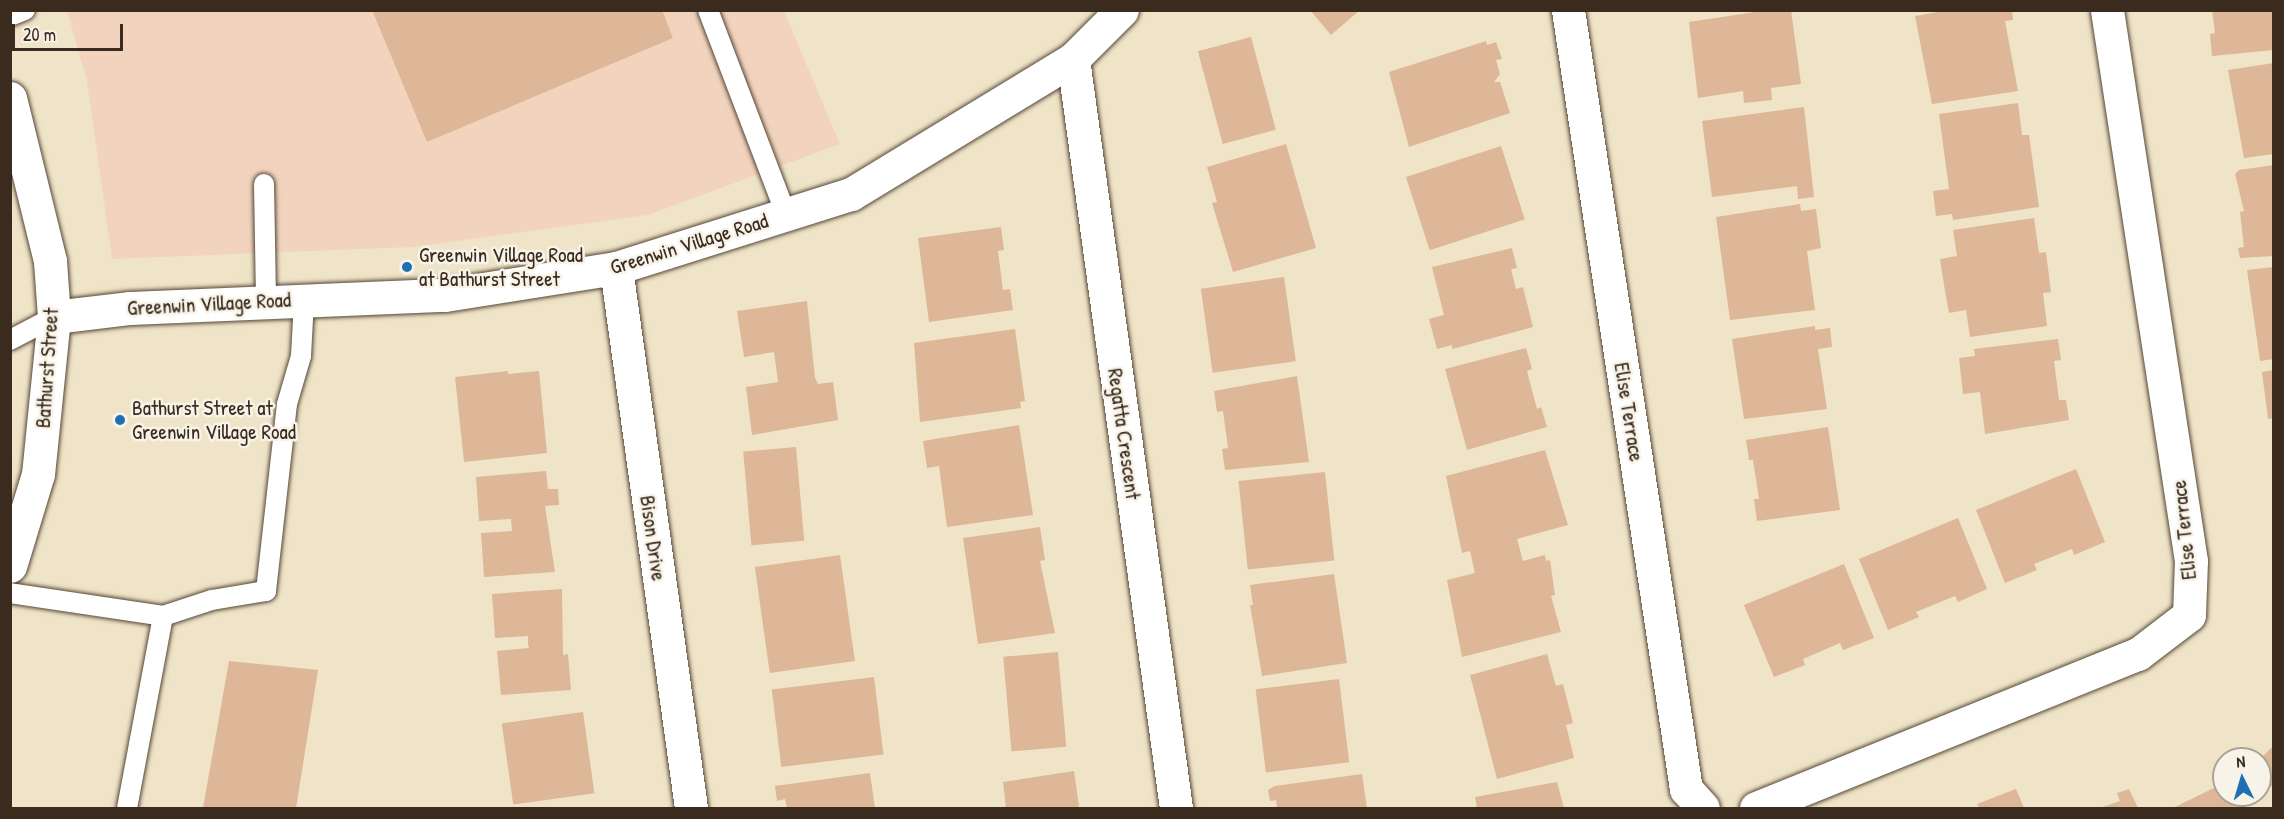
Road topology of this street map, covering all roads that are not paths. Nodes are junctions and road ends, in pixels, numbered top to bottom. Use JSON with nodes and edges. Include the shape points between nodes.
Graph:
{"nodes":[{"id":1,"x":25,"y":10,"type":"edge"},
{"id":2,"x":708,"y":10,"type":"edge"},
{"id":3,"x":1122,"y":10,"type":"edge"},
{"id":4,"x":1568,"y":10,"type":"edge"},
{"id":5,"x":2107,"y":10,"type":"edge"},
{"id":6,"x":10,"y":16,"type":"edge"},
{"id":7,"x":1072,"y":59,"type":"junction"},
{"id":8,"x":10,"y":98,"type":"edge"},
{"id":9,"x":264,"y":184,"type":"dead end"},
{"id":10,"x":786,"y":214,"type":"junction"},
{"id":11,"x":616,"y":268,"type":"junction"},
{"id":12,"x":304,"y":300,"type":"junction"},
{"id":13,"x":266,"y":301,"type":"junction"},
{"id":14,"x":54,"y":317,"type":"junction"},
{"id":15,"x":10,"y":340,"type":"edge"},
{"id":16,"x":10,"y":566,"type":"edge"},
{"id":17,"x":10,"y":593,"type":"edge"},
{"id":18,"x":163,"y":616,"type":"junction"},
{"id":19,"x":127,"y":808,"type":"edge"},
{"id":20,"x":691,"y":808,"type":"edge"},
{"id":21,"x":1176,"y":808,"type":"edge"},
{"id":22,"x":1703,"y":808,"type":"edge"},
{"id":23,"x":1756,"y":808,"type":"edge"}],
"edges":[{"from":1,"to":6,"type":"lane"},
{"from":2,"to":10,"type":"lane"},
{"from":3,"to":7,"type":"street","name":"Greenwin Village Road"},
{"from":4,"to":22,"type":"street","name":"Elise Terrace","via":[[1686,789]]},
{"from":5,"to":23,"type":"street","name":"Elise Terrace","via":[[2192,561],[2188,615],[2138,654]]},
{"from":7,"to":10,"type":"street","name":"Greenwin Village Road","via":[[851,195]]},
{"from":7,"to":21,"type":"street","name":"Regatta Crescent"},
{"from":8,"to":14,"type":"street","name":"Bathurst Street","via":[[50,261]]},
{"from":9,"to":13,"type":"lane"},
{"from":10,"to":11,"type":"street","name":"Greenwin Village Road"},
{"from":11,"to":12,"type":"street","name":"Greenwin Village Road","via":[[445,296]]},
{"from":11,"to":20,"type":"street","name":"Bison Drive"},
{"from":12,"to":13,"type":"street","name":"Greenwin Village Road"},
{"from":12,"to":18,"type":"lane","via":[[301,356],[286,404],[266,591],[212,600]]},
{"from":13,"to":14,"type":"street","name":"Greenwin Village Road","via":[[130,308]]},
{"from":14,"to":15,"type":"lane"},
{"from":14,"to":16,"type":"street","name":"Bathurst Street","via":[[38,474]]},
{"from":17,"to":18,"type":"lane"},
{"from":18,"to":19,"type":"lane"}]}
